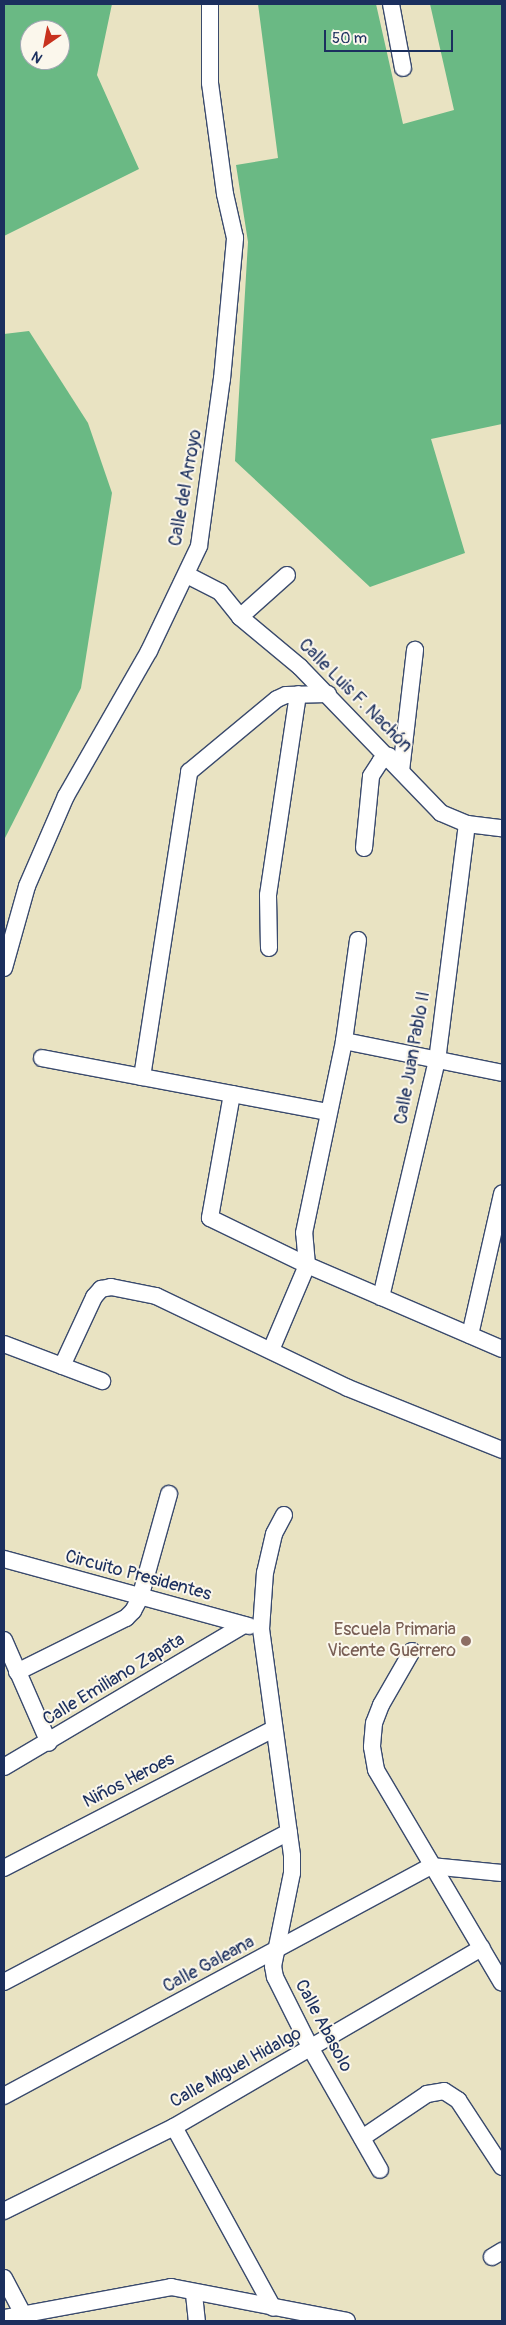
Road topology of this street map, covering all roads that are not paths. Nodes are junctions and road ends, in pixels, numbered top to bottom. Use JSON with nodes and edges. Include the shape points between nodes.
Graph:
{"nodes":[{"id":1,"x":210,"y":4,"type":"edge"},
{"id":2,"x":391,"y":4,"type":"edge"},
{"id":3,"x":403,"y":68,"type":"dead end"},
{"id":4,"x":187,"y":575,"type":"junction"},
{"id":5,"x":287,"y":575,"type":"dead end"},
{"id":6,"x":240,"y":617,"type":"junction"},
{"id":7,"x":415,"y":650,"type":"dead end"},
{"id":8,"x":298,"y":694,"type":"junction"},
{"id":9,"x":328,"y":694,"type":"junction"},
{"id":10,"x":389,"y":756,"type":"junction"},
{"id":11,"x":401,"y":771,"type":"junction"},
{"id":12,"x":468,"y":824,"type":"junction"},
{"id":13,"x":502,"y":828,"type":"edge"},
{"id":14,"x":364,"y":848,"type":"dead end"},
{"id":15,"x":358,"y":940,"type":"dead end"},
{"id":16,"x":269,"y":948,"type":"dead end"},
{"id":17,"x":4,"y":968,"type":"edge"},
{"id":18,"x":344,"y":1041,"type":"junction"},
{"id":19,"x":42,"y":1058,"type":"dead end"},
{"id":20,"x":437,"y":1061,"type":"junction"},
{"id":21,"x":502,"y":1073,"type":"edge"},
{"id":22,"x":142,"y":1077,"type":"junction"},
{"id":23,"x":232,"y":1094,"type":"junction"},
{"id":24,"x":327,"y":1112,"type":"junction"},
{"id":25,"x":502,"y":1194,"type":"edge"},
{"id":26,"x":307,"y":1266,"type":"junction"},
{"id":27,"x":381,"y":1297,"type":"junction"},
{"id":28,"x":470,"y":1335,"type":"junction"},
{"id":29,"x":4,"y":1344,"type":"edge"},
{"id":30,"x":502,"y":1349,"type":"edge"},
{"id":31,"x":271,"y":1350,"type":"junction"},
{"id":32,"x":62,"y":1366,"type":"junction"},
{"id":33,"x":102,"y":1381,"type":"dead end"},
{"id":34,"x":502,"y":1450,"type":"edge"},
{"id":35,"x":169,"y":1494,"type":"dead end"},
{"id":36,"x":284,"y":1515,"type":"dead end"},
{"id":37,"x":4,"y":1559,"type":"edge"},
{"id":38,"x":140,"y":1598,"type":"junction"},
{"id":39,"x":244,"y":1625,"type":"junction"},
{"id":40,"x":261,"y":1629,"type":"junction"},
{"id":41,"x":4,"y":1640,"type":"edge"},
{"id":42,"x":412,"y":1650,"type":"dead end"},
{"id":43,"x":17,"y":1672,"type":"junction"},
{"id":44,"x":273,"y":1729,"type":"junction"},
{"id":45,"x":49,"y":1744,"type":"junction"},
{"id":46,"x":4,"y":1768,"type":"edge"},
{"id":47,"x":289,"y":1832,"type":"junction"},
{"id":48,"x":431,"y":1866,"type":"junction"},
{"id":49,"x":4,"y":1868,"type":"edge"},
{"id":50,"x":502,"y":1872,"type":"edge"},
{"id":51,"x":482,"y":1948,"type":"junction"},
{"id":52,"x":275,"y":1953,"type":"junction"},
{"id":53,"x":4,"y":1982,"type":"edge"},
{"id":54,"x":502,"y":1983,"type":"edge"},
{"id":55,"x":311,"y":2049,"type":"junction"},
{"id":56,"x":4,"y":2096,"type":"edge"},
{"id":57,"x":174,"y":2126,"type":"junction"},
{"id":58,"x":362,"y":2138,"type":"junction"},
{"id":59,"x":502,"y":2167,"type":"edge"},
{"id":60,"x":380,"y":2170,"type":"dead end"},
{"id":61,"x":4,"y":2211,"type":"edge"},
{"id":62,"x":4,"y":2278,"type":"edge"},
{"id":63,"x":194,"y":2294,"type":"junction"},
{"id":64,"x":272,"y":2308,"type":"junction"},
{"id":65,"x":23,"y":2314,"type":"junction"},
{"id":66,"x":4,"y":2318,"type":"edge"},
{"id":67,"x":330,"y":2320,"type":"edge"},
{"id":68,"x":197,"y":2321,"type":"edge"},
{"id":69,"x":347,"y":2321,"type":"edge"}],
"edges":[{"from":1,"to":4,"type":"street","name":"Calle del Arroyo","via":[[210,83],[225,194],[235,238],[206,511],[199,546]]},
{"from":2,"to":3,"type":"street"},
{"from":4,"to":6,"type":"street","name":"Calle Luis F. Nachón","via":[[220,592]]},
{"from":4,"to":17,"type":"street","name":"Calle del Arroyo","via":[[149,651],[66,796],[27,886]]},
{"from":5,"to":6,"type":"street"},
{"from":6,"to":9,"type":"street","name":"Calle Luis F. Nachón"},
{"from":7,"to":11,"type":"street"},
{"from":8,"to":9,"type":"street"},
{"from":8,"to":16,"type":"street","via":[[268,895]]},
{"from":8,"to":22,"type":"street","via":[[277,699],[189,772]]},
{"from":9,"to":10,"type":"street","name":"Calle Luis F. Nachón"},
{"from":10,"to":11,"type":"street","name":"Calle Luis F. Nachón"},
{"from":10,"to":14,"type":"street","via":[[380,762],[371,776]]},
{"from":11,"to":12,"type":"street","name":"Calle Luis F. Nachón","via":[[441,813]]},
{"from":12,"to":13,"type":"street","name":"Calle Luis F. Nachón"},
{"from":12,"to":20,"type":"street","name":"Calle Juan Pablo II"},
{"from":15,"to":18,"type":"street"},
{"from":18,"to":20,"type":"street"},
{"from":18,"to":24,"type":"street"},
{"from":19,"to":22,"type":"street"},
{"from":20,"to":21,"type":"street"},
{"from":20,"to":27,"type":"street","name":"Calle Juan Pablo II"},
{"from":22,"to":23,"type":"street"},
{"from":23,"to":24,"type":"street"},
{"from":23,"to":26,"type":"street","via":[[210,1218]]},
{"from":24,"to":26,"type":"street","via":[[304,1233]]},
{"from":25,"to":28,"type":"street"},
{"from":26,"to":27,"type":"street"},
{"from":26,"to":31,"type":"street"},
{"from":27,"to":28,"type":"street"},
{"from":28,"to":30,"type":"street"},
{"from":29,"to":32,"type":"street"},
{"from":31,"to":32,"type":"street","via":[[156,1296],[111,1287],[101,1289],[94,1296]]},
{"from":31,"to":34,"type":"street","via":[[348,1388]]},
{"from":32,"to":33,"type":"street"},
{"from":35,"to":38,"type":"street"},
{"from":36,"to":40,"type":"street","name":"Calle Abasolo","via":[[274,1534],[265,1572]]},
{"from":37,"to":38,"type":"street","name":"Circuito Presidentes"},
{"from":38,"to":39,"type":"street","name":"Circuito Presidentes"},
{"from":38,"to":43,"type":"street","via":[[126,1618]]},
{"from":39,"to":40,"type":"street","name":"Circuito Presidentes"},
{"from":39,"to":45,"type":"street","name":"Calle Emiliano Zapata"},
{"from":40,"to":44,"type":"street","name":"Calle Abasolo"},
{"from":41,"to":43,"type":"street"},
{"from":42,"to":48,"type":"street","via":[[381,1705],[374,1723],[372,1747],[376,1770],[386,1791]]},
{"from":43,"to":45,"type":"street"},
{"from":44,"to":47,"type":"street","name":"Calle Abasolo"},
{"from":44,"to":49,"type":"street","name":"Niños Heroes"},
{"from":45,"to":46,"type":"street","name":"Calle Emiliano Zapata"},
{"from":47,"to":52,"type":"street","name":"Calle Abasolo","via":[[292,1873]]},
{"from":47,"to":53,"type":"street"},
{"from":48,"to":50,"type":"street"},
{"from":48,"to":51,"type":"street"},
{"from":48,"to":52,"type":"street","name":"Calle Galeana"},
{"from":51,"to":54,"type":"street"},
{"from":51,"to":55,"type":"street","name":"Calle Miguel Hidalgo"},
{"from":52,"to":55,"type":"street","name":"Calle Abasolo","via":[[275,1977]]},
{"from":52,"to":56,"type":"street","name":"Calle Galeana"},
{"from":55,"to":57,"type":"street","name":"Calle Miguel Hidalgo"},
{"from":55,"to":58,"type":"street","name":"Calle Abasolo"},
{"from":57,"to":61,"type":"street","name":"Calle Miguel Hidalgo"},
{"from":57,"to":64,"type":"street"},
{"from":58,"to":59,"type":"street","via":[[427,2094],[444,2091],[458,2100]]},
{"from":58,"to":60,"type":"street","name":"Calle Abasolo"},
{"from":62,"to":65,"type":"street"},
{"from":63,"to":64,"type":"street"},
{"from":63,"to":65,"type":"street","via":[[170,2287]]},
{"from":63,"to":68,"type":"street"},
{"from":64,"to":67,"type":"street"},
{"from":65,"to":66,"type":"street"},
{"from":67,"to":69,"type":"street"}]}
